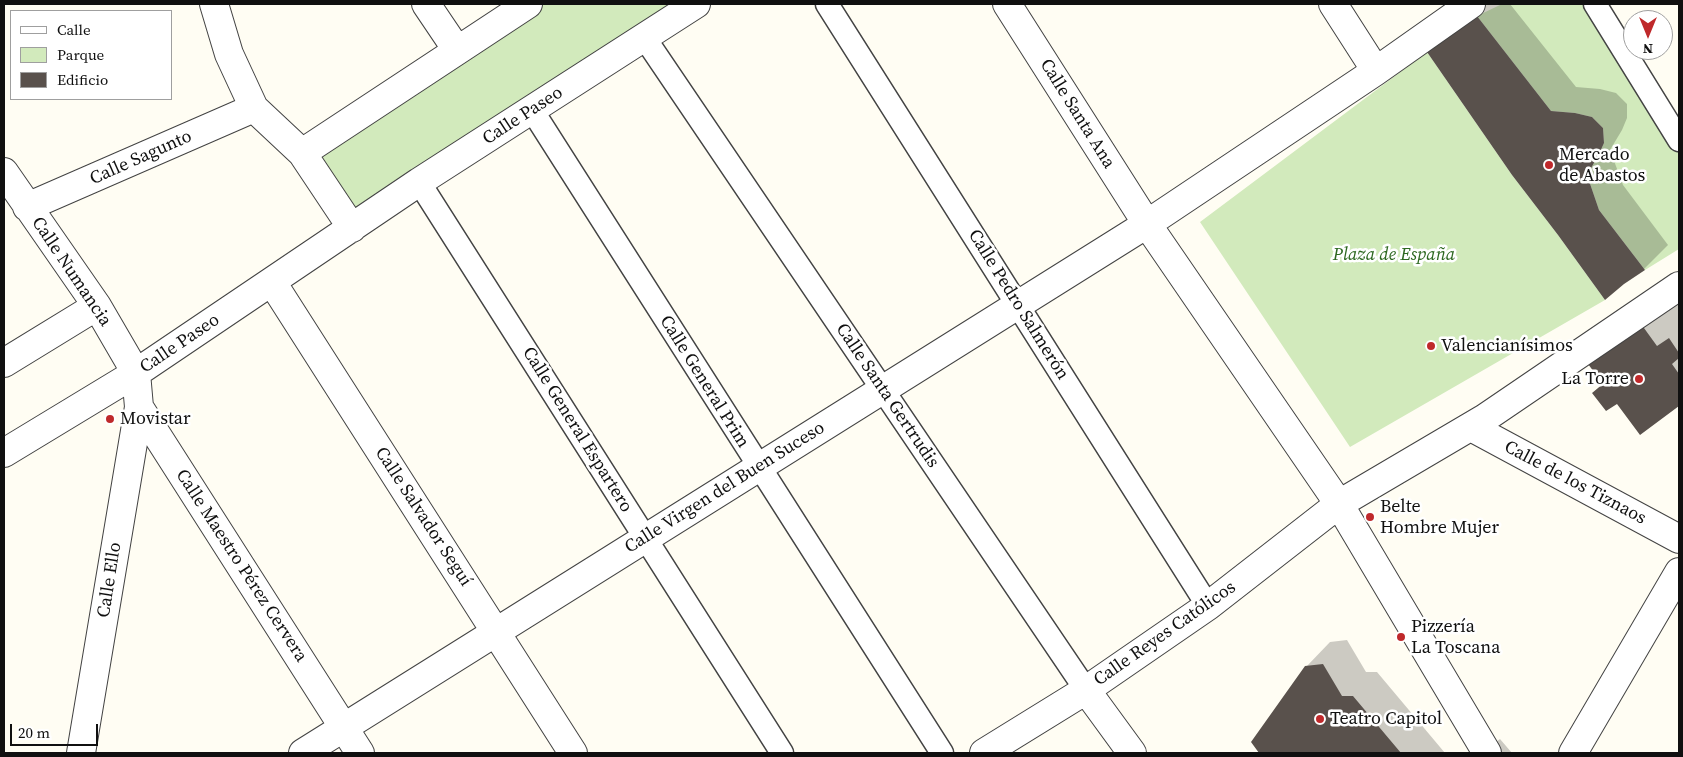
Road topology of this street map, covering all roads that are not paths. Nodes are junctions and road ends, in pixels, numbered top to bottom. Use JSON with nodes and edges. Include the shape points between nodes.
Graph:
{"nodes":[{"id":1,"x":214,"y":4,"type":"edge"},
{"id":2,"x":426,"y":4,"type":"edge"},
{"id":3,"x":528,"y":4,"type":"edge"},
{"id":4,"x":696,"y":4,"type":"edge"},
{"id":5,"x":827,"y":4,"type":"edge"},
{"id":6,"x":1008,"y":4,"type":"edge"},
{"id":7,"x":1333,"y":4,"type":"edge"},
{"id":8,"x":1471,"y":4,"type":"edge"},
{"id":9,"x":1595,"y":4,"type":"edge"},
{"id":10,"x":644,"y":37,"type":"junction"},
{"id":11,"x":457,"y":50,"type":"junction"},
{"id":12,"x":1376,"y":71,"type":"junction"},
{"id":13,"x":254,"y":108,"type":"junction"},
{"id":14,"x":532,"y":110,"type":"junction"},
{"id":15,"x":1679,"y":140,"type":"edge"},
{"id":16,"x":302,"y":153,"type":"junction"},
{"id":17,"x":4,"y":172,"type":"edge"},
{"id":18,"x":420,"y":182,"type":"junction"},
{"id":19,"x":27,"y":207,"type":"junction"},
{"id":20,"x":1147,"y":224,"type":"junction"},
{"id":21,"x":352,"y":228,"type":"junction"},
{"id":22,"x":272,"y":282,"type":"junction"},
{"id":23,"x":1679,"y":286,"type":"edge"},
{"id":24,"x":1017,"y":304,"type":"junction"},
{"id":25,"x":96,"y":306,"type":"junction"},
{"id":26,"x":4,"y":363,"type":"edge"},
{"id":27,"x":136,"y":373,"type":"junction"},
{"id":28,"x":883,"y":389,"type":"junction"},
{"id":29,"x":139,"y":406,"type":"junction"},
{"id":30,"x":1471,"y":427,"type":"junction"},
{"id":31,"x":4,"y":453,"type":"edge"},
{"id":32,"x":758,"y":468,"type":"junction"},
{"id":33,"x":1339,"y":504,"type":"junction"},
{"id":34,"x":646,"y":538,"type":"junction"},
{"id":35,"x":1679,"y":539,"type":"edge"},
{"id":36,"x":1679,"y":572,"type":"edge"},
{"id":37,"x":1208,"y":606,"type":"junction"},
{"id":38,"x":496,"y":632,"type":"junction"},
{"id":39,"x":1086,"y":690,"type":"junction"},
{"id":40,"x":345,"y":727,"type":"junction"},
{"id":41,"x":81,"y":753,"type":"edge"},
{"id":42,"x":303,"y":753,"type":"edge"},
{"id":43,"x":360,"y":753,"type":"edge"},
{"id":44,"x":573,"y":753,"type":"edge"},
{"id":45,"x":782,"y":753,"type":"edge"},
{"id":46,"x":942,"y":753,"type":"edge"},
{"id":47,"x":984,"y":753,"type":"edge"},
{"id":48,"x":1132,"y":753,"type":"edge"},
{"id":49,"x":1487,"y":753,"type":"edge"},
{"id":50,"x":1573,"y":753,"type":"edge"}],
"edges":[{"from":1,"to":13,"type":"street","via":[[229,54]]},
{"from":2,"to":11,"type":"street"},
{"from":3,"to":11,"type":"street"},
{"from":4,"to":10,"type":"street","name":"Calle Paseo"},
{"from":5,"to":24,"type":"street","name":"Calle Pedro Salmerón"},
{"from":6,"to":20,"type":"street","name":"Calle Santa Ana"},
{"from":7,"to":12,"type":"street"},
{"from":8,"to":12,"type":"street"},
{"from":9,"to":15,"type":"street"},
{"from":10,"to":14,"type":"street","name":"Calle Paseo"},
{"from":10,"to":28,"type":"street","name":"Calle Santa Gertrudis"},
{"from":11,"to":16,"type":"street"},
{"from":12,"to":20,"type":"street"},
{"from":13,"to":16,"type":"street"},
{"from":13,"to":19,"type":"street","name":"Calle Sagunto"},
{"from":14,"to":18,"type":"street","name":"Calle Paseo"},
{"from":14,"to":32,"type":"street","name":"Calle General Prim"},
{"from":16,"to":21,"type":"street"},
{"from":17,"to":19,"type":"street","name":"Calle Numancia"},
{"from":18,"to":21,"type":"street","name":"Calle Paseo"},
{"from":18,"to":34,"type":"street","name":"Calle General Espartero"},
{"from":19,"to":25,"type":"street","name":"Calle Numancia"},
{"from":20,"to":24,"type":"street","name":"Calle Virgen del Buen Suceso"},
{"from":20,"to":33,"type":"street"},
{"from":21,"to":22,"type":"street","name":"Calle Paseo"},
{"from":22,"to":27,"type":"street","name":"Calle Paseo"},
{"from":22,"to":38,"type":"street","name":"Calle Salvador Seguí"},
{"from":23,"to":30,"type":"street"},
{"from":24,"to":28,"type":"street","name":"Calle Virgen del Buen Suceso"},
{"from":24,"to":37,"type":"street","name":"Calle Pedro Salmerón"},
{"from":25,"to":26,"type":"street"},
{"from":25,"to":27,"type":"street","name":"Calle Numancia"},
{"from":27,"to":29,"type":"street","name":"Calle Maestro Pérez Cervera"},
{"from":27,"to":31,"type":"street","name":"Calle Paseo"},
{"from":28,"to":32,"type":"street","name":"Calle Virgen del Buen Suceso"},
{"from":28,"to":39,"type":"street","name":"Calle Santa Gertrudis"},
{"from":29,"to":40,"type":"street","name":"Calle Maestro Pérez Cervera"},
{"from":29,"to":41,"type":"street","name":"Calle Ello"},
{"from":30,"to":33,"type":"street"},
{"from":30,"to":35,"type":"street","name":"Calle de los Tiznaos"},
{"from":32,"to":34,"type":"street","name":"Calle Virgen del Buen Suceso"},
{"from":32,"to":46,"type":"street","name":"Calle General Prim"},
{"from":33,"to":37,"type":"street","name":"Calle Reyes Católicos"},
{"from":33,"to":49,"type":"street"},
{"from":34,"to":38,"type":"street","name":"Calle Virgen del Buen Suceso"},
{"from":34,"to":45,"type":"street","name":"Calle General Espartero"},
{"from":36,"to":50,"type":"street"},
{"from":37,"to":39,"type":"street","name":"Calle Reyes Católicos"},
{"from":38,"to":40,"type":"street","name":"Calle Virgen del Buen Suceso"},
{"from":38,"to":44,"type":"street","name":"Calle Salvador Seguí"},
{"from":39,"to":47,"type":"street","name":"Calle Reyes Católicos"},
{"from":39,"to":48,"type":"street","name":"Calle Santa Gertrudis"},
{"from":40,"to":42,"type":"street","name":"Calle Virgen del Buen Suceso"},
{"from":40,"to":43,"type":"street","name":"Calle Maestro Pérez Cervera"}]}
